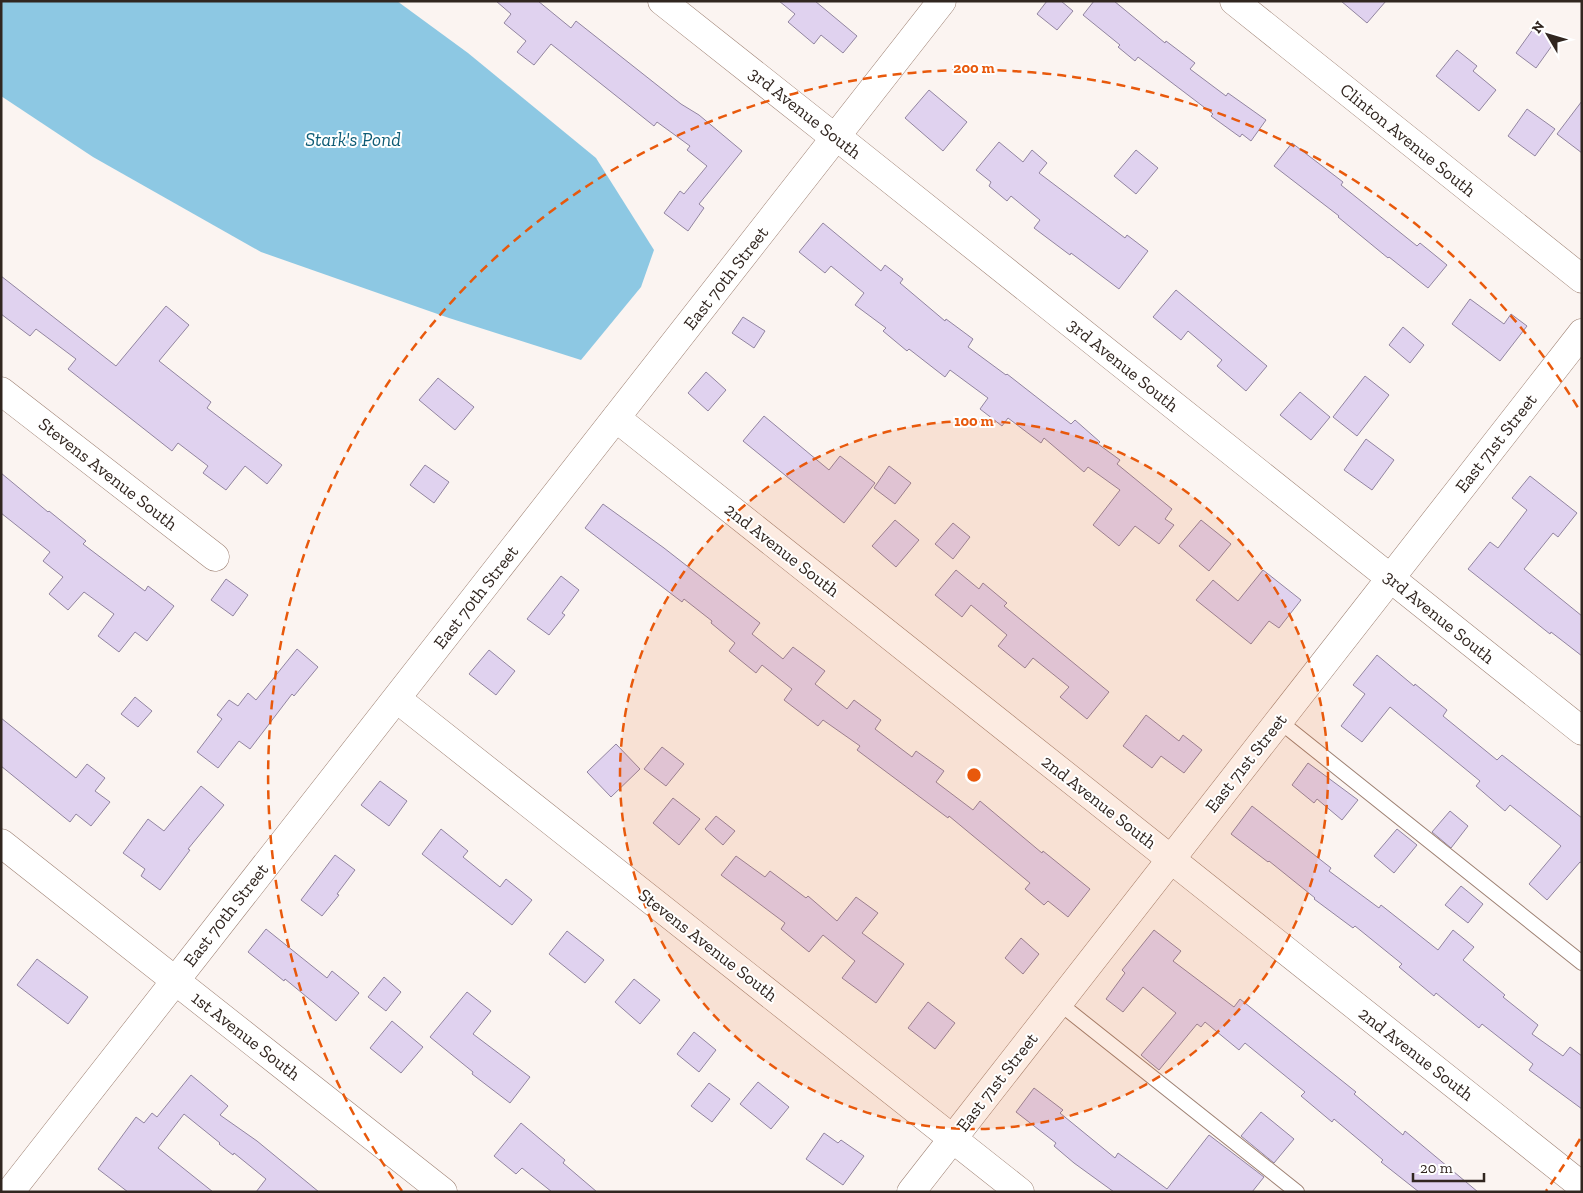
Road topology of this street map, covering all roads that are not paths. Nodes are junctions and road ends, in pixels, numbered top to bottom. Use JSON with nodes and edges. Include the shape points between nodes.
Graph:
{"nodes":[{"id":1,"x":662,"y":1,"type":"edge"},
{"id":2,"x":942,"y":1,"type":"edge"},
{"id":3,"x":1234,"y":1,"type":"edge"},
{"id":4,"x":836,"y":136,"type":"junction"},
{"id":5,"x":1582,"y":279,"type":"edge"},
{"id":6,"x":1582,"y":334,"type":"edge"},
{"id":7,"x":1,"y":391,"type":"edge"},
{"id":8,"x":616,"y":418,"type":"junction"},
{"id":9,"x":215,"y":557,"type":"dead end"},
{"id":10,"x":1390,"y":578,"type":"junction"},
{"id":11,"x":397,"y":699,"type":"junction"},
{"id":12,"x":1279,"y":721,"type":"junction"},
{"id":13,"x":1582,"y":731,"type":"edge"},
{"id":14,"x":1,"y":843,"type":"edge"},
{"id":15,"x":1171,"y":859,"type":"junction"},
{"id":16,"x":1582,"y":963,"type":"edge"},
{"id":17,"x":175,"y":980,"type":"junction"},
{"id":18,"x":1059,"y":1003,"type":"junction"},
{"id":19,"x":953,"y":1139,"type":"junction"},
{"id":20,"x":1582,"y":1186,"type":"edge"},
{"id":21,"x":10,"y":1192,"type":"edge"},
{"id":22,"x":443,"y":1192,"type":"edge"},
{"id":23,"x":911,"y":1192,"type":"edge"},
{"id":24,"x":1020,"y":1192,"type":"edge"},
{"id":25,"x":1297,"y":1192,"type":"edge"}],
"edges":[{"from":1,"to":4,"type":"street","name":"3rd Avenue South"},
{"from":2,"to":4,"type":"street","name":"East 70th Street"},
{"from":3,"to":5,"type":"street","name":"Clinton Avenue South"},
{"from":4,"to":8,"type":"street","name":"East 70th Street"},
{"from":4,"to":10,"type":"street","name":"3rd Avenue South"},
{"from":6,"to":10,"type":"street","name":"East 71st Street"},
{"from":7,"to":9,"type":"street","name":"Stevens Avenue South"},
{"from":8,"to":11,"type":"street","name":"East 70th Street"},
{"from":8,"to":15,"type":"street","name":"2nd Avenue South"},
{"from":10,"to":12,"type":"street","name":"East 71st Street"},
{"from":10,"to":13,"type":"street","name":"3rd Avenue South"},
{"from":11,"to":17,"type":"street","name":"East 70th Street"},
{"from":11,"to":19,"type":"street","name":"Stevens Avenue South"},
{"from":12,"to":15,"type":"street","name":"East 71st Street"},
{"from":12,"to":16,"type":"lane"},
{"from":14,"to":17,"type":"street","name":"1st Avenue South"},
{"from":15,"to":18,"type":"street","name":"East 71st Street"},
{"from":15,"to":20,"type":"street","name":"2nd Avenue South"},
{"from":17,"to":21,"type":"street","name":"East 70th Street"},
{"from":17,"to":22,"type":"street","name":"1st Avenue South"},
{"from":18,"to":19,"type":"street","name":"East 71st Street"},
{"from":18,"to":25,"type":"lane"},
{"from":19,"to":23,"type":"street","name":"East 71st Street"},
{"from":19,"to":24,"type":"street","name":"Stevens Avenue South"}]}
